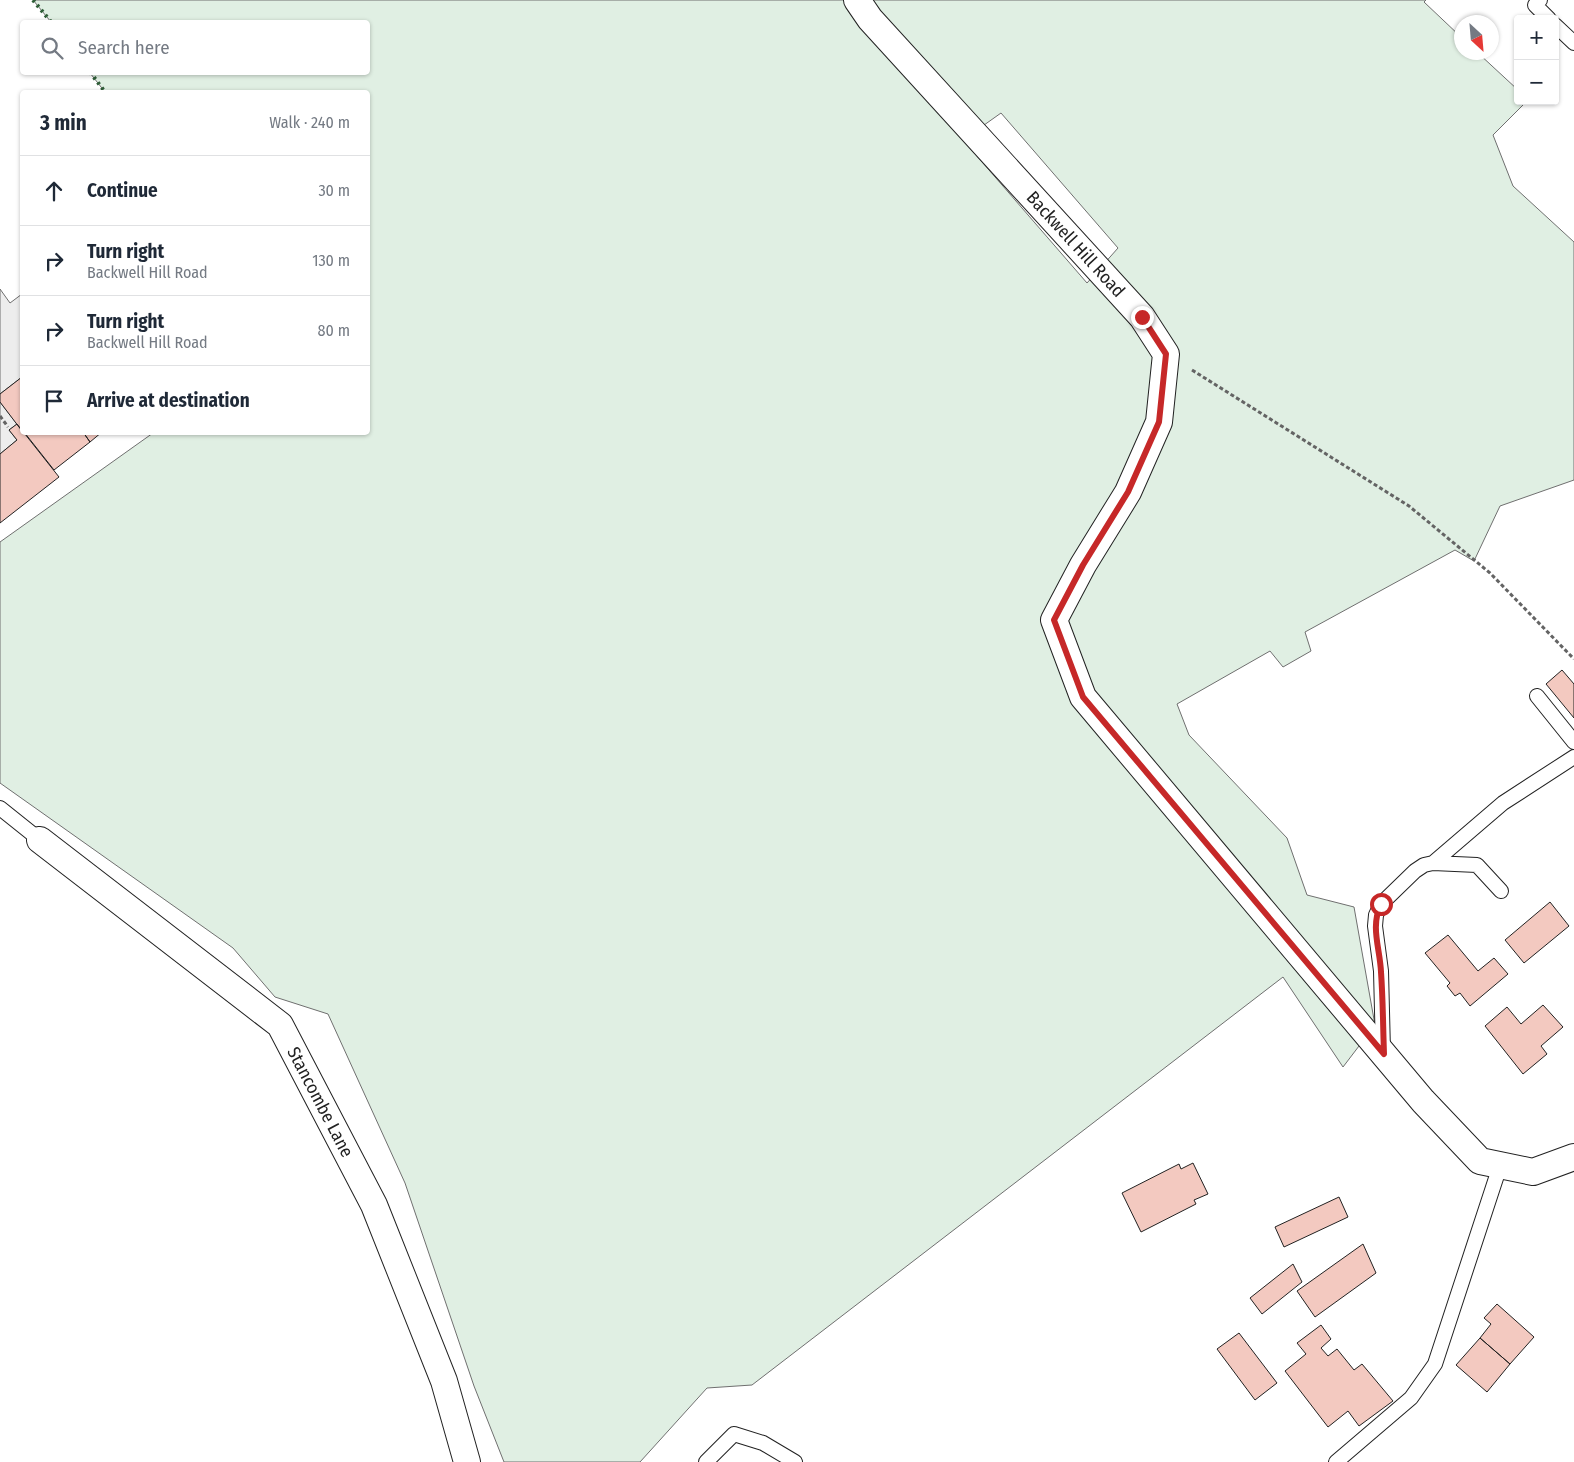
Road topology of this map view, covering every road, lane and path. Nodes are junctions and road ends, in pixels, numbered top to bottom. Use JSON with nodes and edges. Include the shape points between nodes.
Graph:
{"nodes":[{"id":1,"x":857,"y":0,"type":"edge"},
{"id":2,"x":1540,"y":0,"type":"edge"},
{"id":3,"x":1545,"y":15,"type":"edge"},
{"id":4,"x":1559,"y":29,"type":"edge"},
{"id":5,"x":1574,"y":44,"type":"edge"},
{"id":6,"x":1166,"y":354,"type":"junction"},
{"id":7,"x":0,"y":416,"type":"edge"},
{"id":8,"x":8,"y":426,"type":"dead end"},
{"id":9,"x":1574,"y":659,"type":"edge"},
{"id":10,"x":1537,"y":696,"type":"dead end"},
{"id":11,"x":1574,"y":742,"type":"edge"},
{"id":12,"x":1574,"y":757,"type":"edge"},
{"id":13,"x":0,"y":808,"type":"edge"},
{"id":14,"x":40,"y":840,"type":"joint"},
{"id":15,"x":1433,"y":863,"type":"junction"},
{"id":16,"x":1501,"y":891,"type":"dead end"},
{"id":17,"x":1384,"y":1054,"type":"junction"},
{"id":18,"x":1574,"y":1157,"type":"edge"},
{"id":19,"x":1500,"y":1166,"type":"junction"},
{"id":20,"x":467,"y":1462,"type":"edge"},
{"id":21,"x":706,"y":1462,"type":"edge"},
{"id":22,"x":795,"y":1462,"type":"edge"},
{"id":23,"x":1336,"y":1462,"type":"edge"}],
"edges":[{"from":1,"to":6,"type":"street","name":"Backwell Hill Road","via":[[870,19],[1142,317]]},
{"from":2,"to":3,"type":"lane","via":[[1535,5]]},
{"from":4,"to":5,"type":"lane"},
{"from":6,"to":9,"type":"path","via":[[1409,506],[1490,573]]},
{"from":6,"to":17,"type":"street","via":[[1159,422],[1128,492],[1054,620],[1083,697]]},
{"from":7,"to":8,"type":"path"},
{"from":10,"to":11,"type":"lane"},
{"from":12,"to":15,"type":"lane","via":[[1503,803]]},
{"from":13,"to":14,"type":"lane"},
{"from":14,"to":20,"type":"street","name":"Stancombe Lane","via":[[280,1025],[374,1205],[444,1381]]},
{"from":15,"to":16,"type":"lane","via":[[1477,865]]},
{"from":15,"to":17,"type":"lane","via":[[1414,871],[1381,904],[1376,915]]},
{"from":17,"to":19,"type":"street","via":[[1480,1161]]},
{"from":18,"to":19,"type":"street","via":[[1533,1172]]},
{"from":19,"to":23,"type":"lane","via":[[1435,1364],[1412,1398]]},
{"from":21,"to":22,"type":"lane","via":[[734,1434],[764,1443]]}]}
